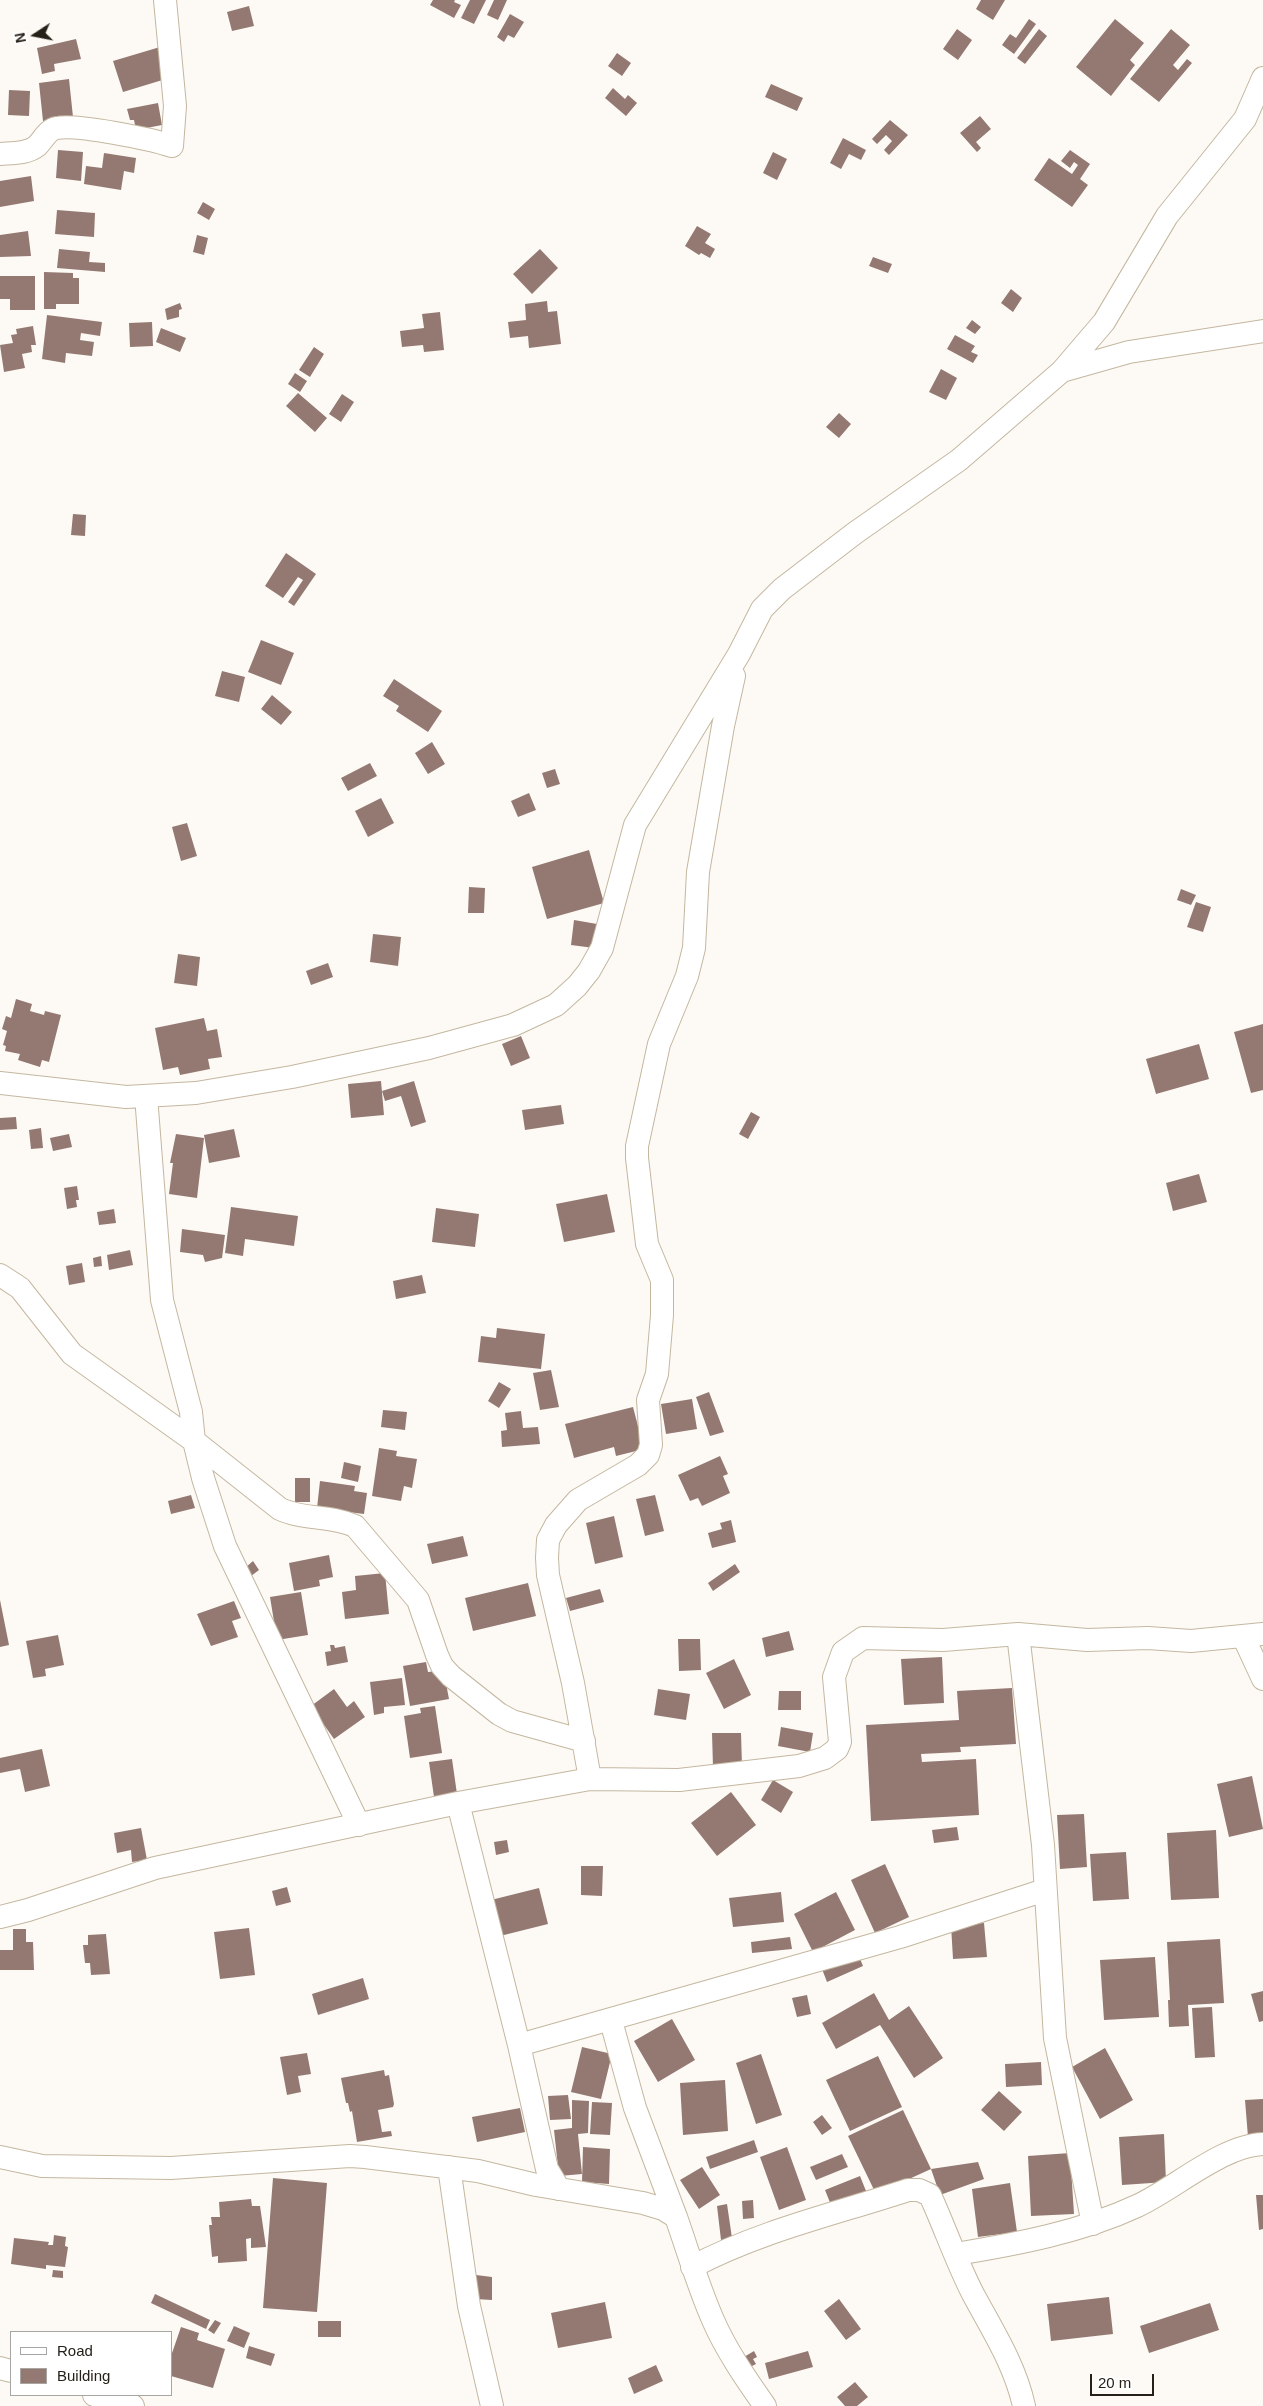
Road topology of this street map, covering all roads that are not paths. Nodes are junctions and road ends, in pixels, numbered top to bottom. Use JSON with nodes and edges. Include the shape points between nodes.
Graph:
{"nodes":[{"id":1,"x":165,"y":0,"type":"edge"},
{"id":2,"x":1263,"y":78,"type":"edge"},
{"id":3,"x":0,"y":154,"type":"edge"},
{"id":4,"x":1263,"y":331,"type":"edge"},
{"id":5,"x":1062,"y":371,"type":"junction"},
{"id":6,"x":739,"y":654,"type":"junction"},
{"id":7,"x":0,"y":1083,"type":"edge"},
{"id":8,"x":146,"y":1096,"type":"junction"},
{"id":9,"x":0,"y":1275,"type":"edge"},
{"id":10,"x":194,"y":1441,"type":"junction"},
{"id":11,"x":1018,"y":1634,"type":"junction"},
{"id":12,"x":1253,"y":1635,"type":"edge"},
{"id":13,"x":1263,"y":1679,"type":"edge"},
{"id":14,"x":584,"y":1741,"type":"junction"},
{"id":15,"x":590,"y":1779,"type":"junction"},
{"id":16,"x":458,"y":1803,"type":"junction"},
{"id":17,"x":359,"y":1825,"type":"junction"},
{"id":18,"x":1045,"y":1890,"type":"junction"},
{"id":19,"x":0,"y":1917,"type":"edge"},
{"id":20,"x":610,"y":2021,"type":"junction"},
{"id":21,"x":519,"y":2045,"type":"junction"},
{"id":22,"x":1263,"y":2144,"type":"edge"},
{"id":23,"x":0,"y":2158,"type":"edge"},
{"id":24,"x":449,"y":2167,"type":"junction"},
{"id":25,"x":559,"y":2189,"type":"junction"},
{"id":26,"x":676,"y":2217,"type":"junction"},
{"id":27,"x":1093,"y":2224,"type":"junction"},
{"id":28,"x":956,"y":2254,"type":"junction"},
{"id":29,"x":692,"y":2267,"type":"junction"},
{"id":30,"x":98,"y":2396,"type":"edge"},
{"id":31,"x":133,"y":2406,"type":"edge"},
{"id":32,"x":492,"y":2406,"type":"edge"},
{"id":33,"x":765,"y":2406,"type":"edge"},
{"id":34,"x":1024,"y":2406,"type":"edge"}],
"edges":[{"from":1,"to":3,"type":"street","via":[[175,106],[172,146],[94,130],[57,128],[26,152]]},
{"from":2,"to":5,"type":"street","via":[[1245,119],[1166,216],[1104,322]]},
{"from":4,"to":5,"type":"street","via":[[1129,352]]},
{"from":5,"to":6,"type":"street","via":[[958,460],[782,588],[762,609]]},
{"from":6,"to":8,"type":"street","via":[[635,825],[602,948],[583,978],[556,1005],[513,1025],[396,1055],[196,1093]]},
{"from":6,"to":14,"type":"street","via":[[698,872],[694,948],[687,976],[659,1044],[637,1146],[647,1244],[662,1280],[657,1374],[648,1400],[651,1445],[648,1455],[638,1464],[578,1500],[556,1525],[548,1540],[548,1575]]},
{"from":7,"to":8,"type":"street","via":[[101,1095]]},
{"from":8,"to":10,"type":"street","via":[[162,1300],[191,1412]]},
{"from":9,"to":10,"type":"street","via":[[20,1288],[72,1354]]},
{"from":10,"to":14,"type":"street","via":[[280,1508],[292,1514],[355,1526],[418,1600],[442,1666],[499,1714],[512,1721]]},
{"from":10,"to":17,"type":"street","via":[[225,1546]]},
{"from":11,"to":12,"type":"street","via":[[1087,1640],[1148,1638],[1190,1641]]},
{"from":11,"to":15,"type":"street","via":[[944,1640],[863,1638],[843,1652],[834,1677],[840,1742],[825,1758],[799,1766],[679,1780]]},
{"from":11,"to":18,"type":"street","via":[[1043,1845]]},
{"from":12,"to":13,"type":"street"},
{"from":14,"to":15,"type":"street"},
{"from":15,"to":16,"type":"street"},
{"from":16,"to":17,"type":"street"},
{"from":16,"to":21,"type":"street"},
{"from":17,"to":19,"type":"street","via":[[156,1868]]},
{"from":18,"to":20,"type":"street","via":[[900,1937]]},
{"from":18,"to":27,"type":"street","via":[[1055,2038]]},
{"from":20,"to":21,"type":"street"},
{"from":20,"to":26,"type":"street","via":[[630,2094]]},
{"from":21,"to":25,"type":"street","via":[[547,2169]]},
{"from":22,"to":27,"type":"street","via":[[1230,2152],[1138,2205]]},
{"from":23,"to":24,"type":"street","via":[[42,2166],[171,2168],[350,2156]]},
{"from":24,"to":25,"type":"street"},
{"from":24,"to":32,"type":"street","via":[[469,2306]]},
{"from":25,"to":26,"type":"street","via":[[643,2203]]},
{"from":26,"to":29,"type":"street"},
{"from":27,"to":28,"type":"street","via":[[1006,2246]]},
{"from":28,"to":29,"type":"street","via":[[930,2195],[908,2190],[791,2226],[723,2251]]},
{"from":28,"to":34,"type":"street","via":[[972,2292],[1001,2342],[1019,2384]]},
{"from":29,"to":33,"type":"street","via":[[713,2321]]},
{"from":30,"to":31,"type":"street"}]}
